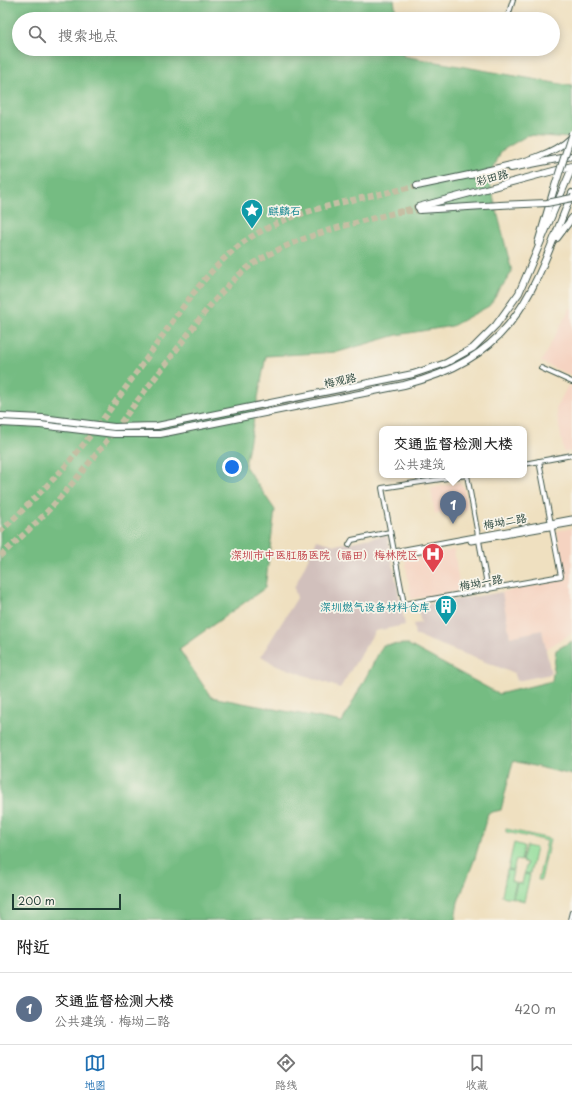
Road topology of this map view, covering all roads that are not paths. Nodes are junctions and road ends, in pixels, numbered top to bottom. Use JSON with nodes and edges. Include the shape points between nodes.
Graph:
{"nodes":[{"id":1,"x":513,"y":0,"type":"edge"},
{"id":2,"x":509,"y":12,"type":"edge"},
{"id":3,"x":572,"y":134,"type":"edge"},
{"id":4,"x":572,"y":156,"type":"edge"},
{"id":5,"x":572,"y":167,"type":"edge"},
{"id":6,"x":470,"y":175,"type":"junction"},
{"id":7,"x":417,"y":186,"type":"tunnel mouth"},
{"id":8,"x":572,"y":193,"type":"edge"},
{"id":9,"x":572,"y":198,"type":"edge"},
{"id":10,"x":572,"y":218,"type":"edge"},
{"id":11,"x":545,"y":260,"type":"junction"},
{"id":12,"x":528,"y":273,"type":"junction"},
{"id":13,"x":541,"y":368,"type":"dead end"},
{"id":14,"x":572,"y":382,"type":"edge"},
{"id":15,"x":0,"y":416,"type":"edge"},
{"id":16,"x":0,"y":423,"type":"edge"},
{"id":17,"x":572,"y":455,"type":"edge"},
{"id":18,"x":539,"y":461,"type":"junction"},
{"id":19,"x":527,"y":463,"type":"edge"},
{"id":20,"x":447,"y":478,"type":"edge"},
{"id":21,"x":468,"y":478,"type":"edge"},
{"id":22,"x":572,"y":519,"type":"edge"},
{"id":23,"x":572,"y":523,"type":"edge"},
{"id":24,"x":551,"y":525,"type":"junction"},
{"id":25,"x":390,"y":532,"type":"junction"},
{"id":26,"x":478,"y":538,"type":"junction"},
{"id":27,"x":349,"y":545,"type":"dead end"},
{"id":28,"x":395,"y":554,"type":"junction"},
{"id":29,"x":488,"y":590,"type":"junction"},
{"id":30,"x":572,"y":912,"type":"edge"},
{"id":31,"x":570,"y":920,"type":"edge"}],
"edges":[{"from":1,"to":2,"type":"street"},
{"from":3,"to":6,"type":"main road","via":[[558,147],[541,155]]},
{"from":3,"to":12,"type":"main road","bridge":true},
{"from":4,"to":6,"type":"main road","name":"彩田路"},
{"from":5,"to":9,"type":"main road","name":"彩田路","bridge":true,"via":[[419,209],[547,203]]},
{"from":5,"to":12,"type":"main road","name":"梅观路"},
{"from":6,"to":7,"type":"main road","name":"彩田路"},
{"from":8,"to":11,"type":"main road","name":"梅观路"},
{"from":10,"to":11,"type":"main road"},
{"from":11,"to":16,"type":"main road","name":"梅观路","via":[[522,308],[502,334],[474,357],[437,376],[166,434],[114,434]]},
{"from":12,"to":15,"type":"main road","name":"梅观路","via":[[508,310],[473,348],[446,363],[413,374],[157,426],[114,427],[42,418]]},
{"from":13,"to":14,"type":"street"},
{"from":17,"to":18,"type":"street"},
{"from":18,"to":19,"type":"street"},
{"from":18,"to":24,"type":"street"},
{"from":20,"to":25,"type":"street","via":[[382,488]]},
{"from":21,"to":26,"type":"street"},
{"from":22,"to":24,"type":"street","name":"梅坳二路"},
{"from":23,"to":24,"type":"street","name":"梅坳二路"},
{"from":24,"to":26,"type":"street","name":"梅坳二路"},
{"from":24,"to":29,"type":"street","name":"梅坳一路","via":[[561,576]]},
{"from":25,"to":27,"type":"street","via":[[352,540]]},
{"from":25,"to":28,"type":"street"},
{"from":26,"to":28,"type":"street","name":"梅坳二路"},
{"from":26,"to":29,"type":"street"},
{"from":28,"to":29,"type":"street","name":"梅坳一路","via":[[404,604]]},
{"from":30,"to":31,"type":"street"}]}
